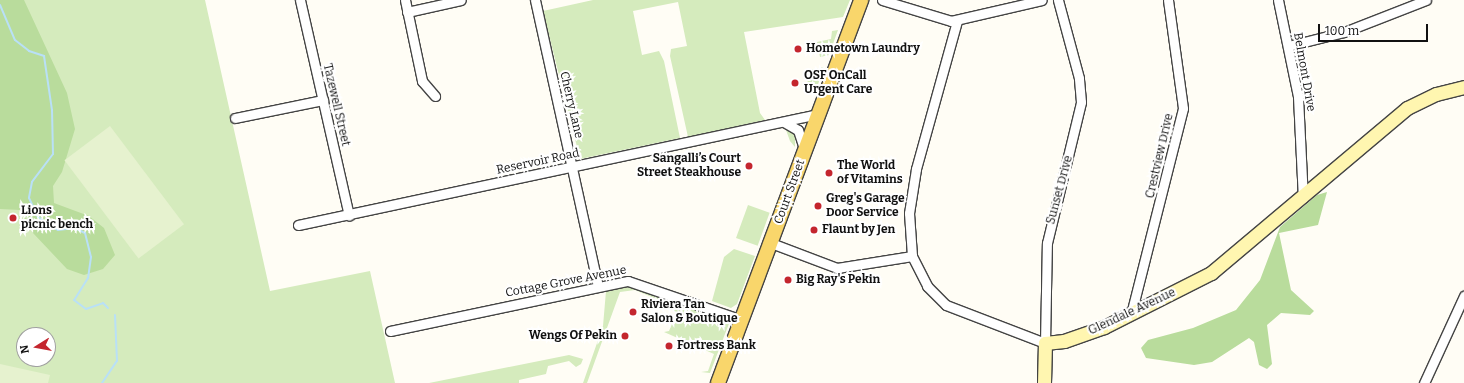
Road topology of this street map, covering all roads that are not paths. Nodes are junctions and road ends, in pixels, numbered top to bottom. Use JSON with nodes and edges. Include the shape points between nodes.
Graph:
{"nodes":[{"id":1,"x":300,"y":0,"type":"edge"},
{"id":2,"x":404,"y":0,"type":"edge"},
{"id":3,"x":461,"y":0,"type":"edge"},
{"id":4,"x":535,"y":0,"type":"edge"},
{"id":5,"x":861,"y":0,"type":"edge"},
{"id":6,"x":882,"y":0,"type":"edge"},
{"id":7,"x":1042,"y":0,"type":"edge"},
{"id":8,"x":1058,"y":0,"type":"edge"},
{"id":9,"x":1168,"y":0,"type":"edge"},
{"id":10,"x":1278,"y":0,"type":"edge"},
{"id":11,"x":1426,"y":0,"type":"edge"},
{"id":12,"x":407,"y":12,"type":"junction"},
{"id":13,"x":957,"y":21,"type":"junction"},
{"id":14,"x":1288,"y":46,"type":"junction"},
{"id":15,"x":1464,"y":88,"type":"edge"},
{"id":16,"x":435,"y":96,"type":"dead end"},
{"id":17,"x":323,"y":100,"type":"junction"},
{"id":18,"x":818,"y":114,"type":"junction"},
{"id":19,"x":235,"y":118,"type":"dead end"},
{"id":20,"x":784,"y":122,"type":"junction"},
{"id":21,"x":803,"y":154,"type":"junction"},
{"id":22,"x":573,"y":167,"type":"junction"},
{"id":23,"x":1303,"y":198,"type":"junction"},
{"id":24,"x":349,"y":215,"type":"junction"},
{"id":25,"x":298,"y":225,"type":"dead end"},
{"id":26,"x":771,"y":243,"type":"junction"},
{"id":27,"x":912,"y":256,"type":"junction"},
{"id":28,"x":598,"y":286,"type":"junction"},
{"id":29,"x":1464,"y":296,"type":"edge"},
{"id":30,"x":1132,"y":314,"type":"junction"},
{"id":31,"x":742,"y":320,"type":"junction"},
{"id":32,"x":390,"y":331,"type":"dead end"},
{"id":33,"x":1045,"y":343,"type":"junction"},
{"id":34,"x":718,"y":383,"type":"edge"},
{"id":35,"x":1044,"y":383,"type":"edge"},
{"id":36,"x":1424,"y":383,"type":"edge"}],
"edges":[{"from":1,"to":17,"type":"street","name":"Tazewell Street"},
{"from":2,"to":12,"type":"street"},
{"from":3,"to":12,"type":"street"},
{"from":4,"to":22,"type":"street","name":"Cherry Lane"},
{"from":5,"to":18,"type":"main road","name":"Court Street"},
{"from":6,"to":13,"type":"street","via":[[934,19]]},
{"from":7,"to":13,"type":"street"},
{"from":8,"to":33,"type":"street","name":"Sunset Drive","via":[[1079,78],[1081,102],[1047,243]]},
{"from":9,"to":30,"type":"street","name":"Crestview Drive","via":[[1183,108]]},
{"from":10,"to":14,"type":"street","name":"Belmont Drive"},
{"from":11,"to":14,"type":"street","via":[[1344,32]]},
{"from":12,"to":16,"type":"street","via":[[422,81]]},
{"from":13,"to":27,"type":"street","name":"Glendale Avenue","via":[[916,169],[908,225]]},
{"from":14,"to":23,"type":"street","name":"Belmont Drive","via":[[1300,113]]},
{"from":15,"to":23,"type":"street","name":"Glendale Avenue","via":[[1436,94],[1407,108]]},
{"from":17,"to":19,"type":"street"},
{"from":17,"to":24,"type":"street","name":"Tazewell Street"},
{"from":18,"to":20,"type":"street","name":"Reservoir Road"},
{"from":18,"to":21,"type":"main road","name":"Court Street"},
{"from":20,"to":21,"type":"street","via":[[798,130]]},
{"from":20,"to":22,"type":"street","name":"Reservoir Road"},
{"from":21,"to":26,"type":"main road","name":"Court Street"},
{"from":22,"to":24,"type":"street","name":"Reservoir Road"},
{"from":22,"to":28,"type":"street","name":"Cherry Lane"},
{"from":23,"to":30,"type":"street","name":"Glendale Avenue","via":[[1218,268]]},
{"from":24,"to":25,"type":"street","name":"Reservoir Road"},
{"from":26,"to":27,"type":"street","via":[[842,268]]},
{"from":26,"to":31,"type":"main road","name":"Court Street"},
{"from":27,"to":33,"type":"street","name":"Glendale Avenue","via":[[927,286],[950,308]]},
{"from":28,"to":31,"type":"street","name":"Cottage Grove Avenue","via":[[636,282]]},
{"from":28,"to":32,"type":"street","name":"Cottage Grove Avenue"},
{"from":29,"to":36,"type":"street"},
{"from":30,"to":33,"type":"street","name":"Glendale Avenue","via":[[1072,339]]},
{"from":31,"to":34,"type":"main road","name":"Court Street"},
{"from":33,"to":35,"type":"street","name":"Sunset Drive"}]}
